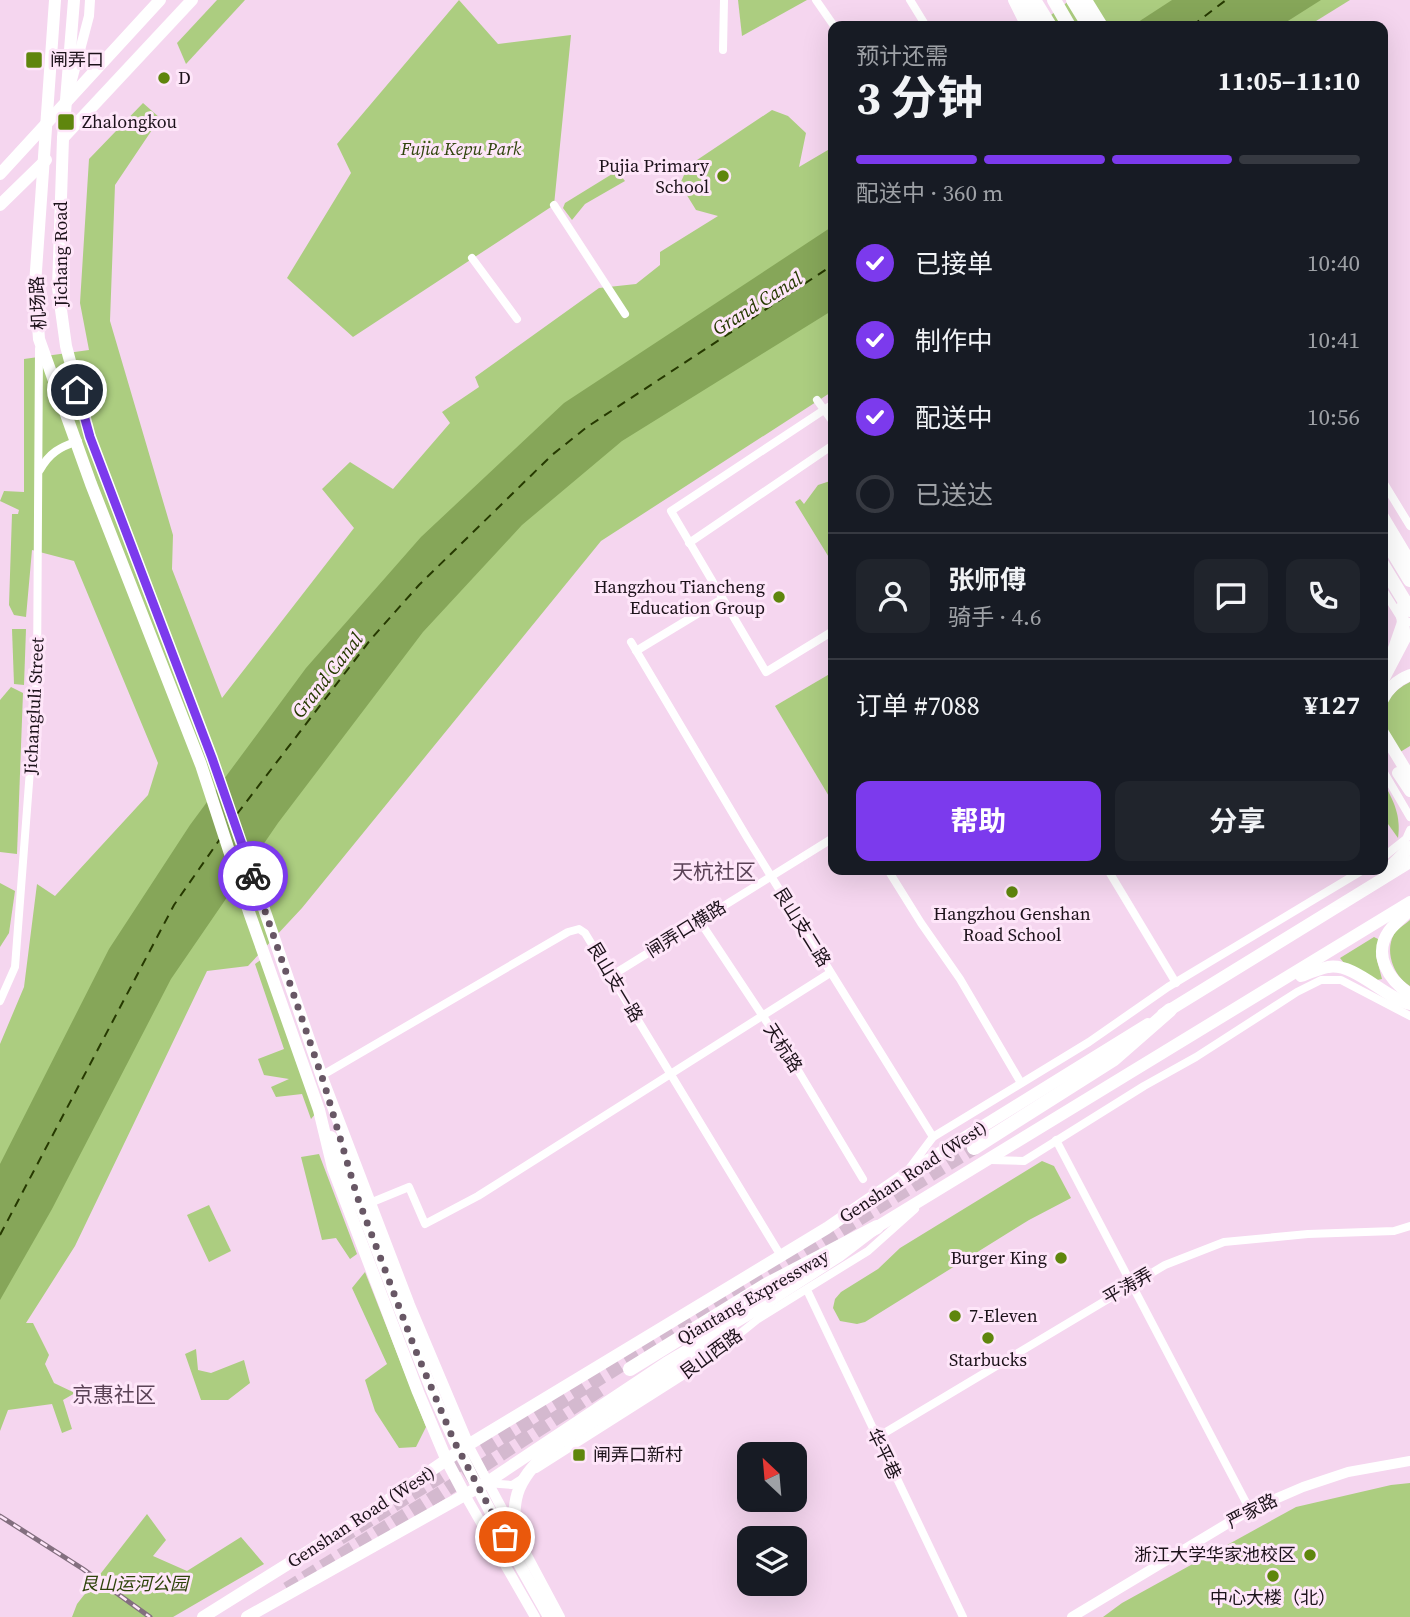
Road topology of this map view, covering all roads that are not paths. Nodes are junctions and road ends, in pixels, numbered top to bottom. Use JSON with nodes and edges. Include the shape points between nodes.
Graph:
{"nodes":[{"id":1,"x":55,"y":0,"type":"edge"},
{"id":2,"x":74,"y":0,"type":"edge"},
{"id":3,"x":90,"y":0,"type":"edge"},
{"id":4,"x":160,"y":0,"type":"edge"},
{"id":5,"x":192,"y":0,"type":"edge"},
{"id":6,"x":723,"y":0,"type":"edge"},
{"id":7,"x":816,"y":0,"type":"edge"},
{"id":8,"x":910,"y":0,"type":"edge"},
{"id":9,"x":1014,"y":0,"type":"edge"},
{"id":10,"x":1022,"y":0,"type":"edge"},
{"id":11,"x":1034,"y":0,"type":"edge"},
{"id":12,"x":1054,"y":0,"type":"edge"},
{"id":13,"x":1086,"y":0,"type":"edge"},
{"id":14,"x":1068,"y":4,"type":"edge"},
{"id":15,"x":831,"y":21,"type":"edge"},
{"id":16,"x":923,"y":21,"type":"edge"},
{"id":17,"x":1033,"y":21,"type":"edge"},
{"id":18,"x":1035,"y":21,"type":"edge"},
{"id":19,"x":1037,"y":21,"type":"edge"},
{"id":20,"x":1066,"y":21,"type":"edge"},
{"id":21,"x":1075,"y":21,"type":"edge"},
{"id":22,"x":1084,"y":21,"type":"edge"},
{"id":23,"x":1099,"y":21,"type":"edge"},
{"id":24,"x":723,"y":50,"type":"dead end"},
{"id":25,"x":67,"y":100,"type":"junction"},
{"id":26,"x":46,"y":124,"type":"junction"},
{"id":27,"x":63,"y":138,"type":"junction"},
{"id":28,"x":43,"y":163,"type":"junction"},
{"id":29,"x":0,"y":174,"type":"edge"},
{"id":30,"x":0,"y":205,"type":"edge"},
{"id":31,"x":554,"y":205,"type":"dead end"},
{"id":32,"x":472,"y":258,"type":"dead end"},
{"id":33,"x":625,"y":314,"type":"dead end"},
{"id":34,"x":517,"y":318,"type":"dead end"},
{"id":35,"x":39,"y":339,"type":"junction"},
{"id":36,"x":817,"y":400,"type":"dead end"},
{"id":37,"x":828,"y":407,"type":"edge"},
{"id":38,"x":824,"y":410,"type":"junction"},
{"id":39,"x":828,"y":415,"type":"edge"},
{"id":40,"x":90,"y":437,"type":"junction"},
{"id":41,"x":75,"y":442,"type":"junction"},
{"id":42,"x":828,"y":448,"type":"edge"},
{"id":43,"x":39,"y":472,"type":"junction"},
{"id":44,"x":1388,"y":490,"type":"edge"},
{"id":45,"x":1388,"y":525,"type":"edge"},
{"id":46,"x":1410,"y":526,"type":"edge"},
{"id":47,"x":689,"y":543,"type":"junction"},
{"id":48,"x":1388,"y":544,"type":"edge"},
{"id":49,"x":1410,"y":562,"type":"edge"},
{"id":50,"x":1388,"y":576,"type":"edge"},
{"id":51,"x":1410,"y":580,"type":"edge"},
{"id":52,"x":1388,"y":587,"type":"edge"},
{"id":53,"x":1388,"y":595,"type":"edge"},
{"id":54,"x":722,"y":599,"type":"junction"},
{"id":55,"x":1407,"y":616,"type":"edge"},
{"id":56,"x":828,"y":634,"type":"edge"},
{"id":57,"x":631,"y":642,"type":"dead end"},
{"id":58,"x":636,"y":651,"type":"junction"},
{"id":59,"x":1388,"y":654,"type":"edge"},
{"id":60,"x":1388,"y":671,"type":"edge"},
{"id":61,"x":1410,"y":675,"type":"edge"},
{"id":62,"x":1388,"y":689,"type":"edge"},
{"id":63,"x":1388,"y":741,"type":"edge"},
{"id":64,"x":1388,"y":758,"type":"edge"},
{"id":65,"x":206,"y":762,"type":"junction"},
{"id":66,"x":1410,"y":777,"type":"edge"},
{"id":67,"x":1388,"y":779,"type":"edge"},
{"id":68,"x":1410,"y":791,"type":"edge"},
{"id":69,"x":1410,"y":817,"type":"edge"},
{"id":70,"x":1410,"y":830,"type":"edge"},
{"id":71,"x":828,"y":841,"type":"edge"},
{"id":72,"x":1410,"y":847,"type":"edge"},
{"id":73,"x":1388,"y":853,"type":"edge"},
{"id":74,"x":1410,"y":862,"type":"edge"},
{"id":75,"x":1388,"y":867,"type":"edge"},
{"id":76,"x":891,"y":875,"type":"edge"},
{"id":77,"x":1111,"y":875,"type":"edge"},
{"id":78,"x":1355,"y":875,"type":"edge"},
{"id":79,"x":1379,"y":875,"type":"edge"},
{"id":80,"x":770,"y":876,"type":"junction"},
{"id":81,"x":1362,"y":891,"type":"junction"},
{"id":82,"x":1410,"y":902,"type":"edge"},
{"id":83,"x":1410,"y":910,"type":"edge"},
{"id":84,"x":699,"y":920,"type":"junction"},
{"id":85,"x":830,"y":973,"type":"junction"},
{"id":86,"x":611,"y":976,"type":"junction"},
{"id":87,"x":1280,"y":982,"type":"junction"},
{"id":88,"x":1176,"y":983,"type":"junction"},
{"id":89,"x":1410,"y":993,"type":"edge"},
{"id":90,"x":0,"y":1001,"type":"edge"},
{"id":91,"x":1410,"y":1004,"type":"edge"},
{"id":92,"x":1170,"y":1010,"type":"junction"},
{"id":93,"x":762,"y":1016,"type":"junction"},
{"id":94,"x":1410,"y":1016,"type":"edge"},
{"id":95,"x":670,"y":1074,"type":"junction"},
{"id":96,"x":322,"y":1079,"type":"junction"},
{"id":97,"x":1021,"y":1083,"type":"junction"},
{"id":98,"x":319,"y":1110,"type":"junction"},
{"id":99,"x":933,"y":1137,"type":"junction"},
{"id":100,"x":1056,"y":1140,"type":"junction"},
{"id":101,"x":974,"y":1148,"type":"tunnel mouth"},
{"id":102,"x":991,"y":1160,"type":"junction"},
{"id":103,"x":904,"y":1175,"type":"junction"},
{"id":104,"x":863,"y":1179,"type":"dead end"},
{"id":105,"x":357,"y":1196,"type":"junction"},
{"id":106,"x":926,"y":1199,"type":"junction"},
{"id":107,"x":370,"y":1203,"type":"junction"},
{"id":108,"x":1410,"y":1226,"type":"edge"},
{"id":109,"x":877,"y":1227,"type":"junction"},
{"id":110,"x":781,"y":1256,"type":"junction"},
{"id":111,"x":1132,"y":1283,"type":"junction"},
{"id":112,"x":807,"y":1290,"type":"junction"},
{"id":113,"x":747,"y":1315,"type":"junction"},
{"id":114,"x":631,"y":1369,"type":"dead end"},
{"id":115,"x":876,"y":1438,"type":"junction"},
{"id":116,"x":468,"y":1445,"type":"junction"},
{"id":117,"x":447,"y":1461,"type":"junction"},
{"id":118,"x":1410,"y":1461,"type":"edge"},
{"id":119,"x":486,"y":1483,"type":"junction"},
{"id":120,"x":465,"y":1495,"type":"junction"},
{"id":121,"x":1250,"y":1510,"type":"junction"},
{"id":122,"x":517,"y":1560,"type":"junction"},
{"id":123,"x":203,"y":1617,"type":"edge"},
{"id":124,"x":247,"y":1617,"type":"edge"},
{"id":125,"x":535,"y":1617,"type":"edge"},
{"id":126,"x":549,"y":1617,"type":"edge"},
{"id":127,"x":560,"y":1617,"type":"edge"},
{"id":128,"x":963,"y":1617,"type":"edge"},
{"id":129,"x":1072,"y":1617,"type":"edge"}],
"edges":[{"from":1,"to":26,"type":"main road","name":"机场路"},
{"from":2,"to":25,"type":"main road","name":"Jichang Road"},
{"from":3,"to":25,"type":"main road"},
{"from":4,"to":25,"type":"main road"},
{"from":5,"to":27,"type":"main road"},
{"from":6,"to":24,"type":"street"},
{"from":7,"to":15,"type":"street"},
{"from":8,"to":16,"type":"street"},
{"from":9,"to":17,"type":"main road"},
{"from":10,"to":18,"type":"highway"},
{"from":11,"to":19,"type":"highway"},
{"from":12,"to":20,"type":"highway"},
{"from":13,"to":23,"type":"main road"},
{"from":14,"to":21,"type":"main road"},
{"from":14,"to":22,"type":"highway"},
{"from":25,"to":26,"type":"main road"},
{"from":25,"to":27,"type":"main road","name":"Jichang Road"},
{"from":26,"to":28,"type":"main road","name":"机场路"},
{"from":26,"to":29,"type":"main road"},
{"from":27,"to":28,"type":"main road"},
{"from":27,"to":40,"type":"main road","name":"Jichang Road","via":[[58,288],[66,346]]},
{"from":28,"to":30,"type":"main road"},
{"from":28,"to":35,"type":"main road","name":"机场路","via":[[35,285]]},
{"from":31,"to":33,"type":"street"},
{"from":32,"to":34,"type":"street"},
{"from":35,"to":41,"type":"main road","name":"机场路"},
{"from":35,"to":43,"type":"street","name":"Jichangluli Street"},
{"from":36,"to":38,"type":"street"},
{"from":37,"to":38,"type":"street"},
{"from":38,"to":39,"type":"street"},
{"from":38,"to":47,"type":"street","via":[[671,511]]},
{"from":40,"to":41,"type":"street"},
{"from":40,"to":65,"type":"main road","name":"Jichang Road"},
{"from":41,"to":43,"type":"street","via":[[47,457]]},
{"from":41,"to":65,"type":"main road","name":"机场路"},
{"from":42,"to":47,"type":"street"},
{"from":43,"to":90,"type":"street","name":"Jichangluli Street","via":[[37,678],[25,856],[15,967]]},
{"from":44,"to":46,"type":"street"},
{"from":45,"to":49,"type":"main road"},
{"from":47,"to":54,"type":"street"},
{"from":48,"to":51,"type":"highway"},
{"from":50,"to":55,"type":"highway"},
{"from":52,"to":55,"type":"main road"},
{"from":53,"to":55,"type":"street"},
{"from":54,"to":56,"type":"street","via":[[766,672]]},
{"from":54,"to":58,"type":"street"},
{"from":55,"to":59,"type":"street"},
{"from":55,"to":60,"type":"main road","via":[[1405,638]]},
{"from":57,"to":58,"type":"street","name":"艮山支二路"},
{"from":58,"to":80,"type":"street","name":"艮山支二路"},
{"from":61,"to":62,"type":"main road"},
{"from":63,"to":66,"type":"main road"},
{"from":64,"to":68,"type":"main road"},
{"from":65,"to":96,"type":"main road","name":"Jichang Road","via":[[263,906]]},
{"from":65,"to":98,"type":"main road","name":"机场路","via":[[249,912]]},
{"from":67,"to":69,"type":"street"},
{"from":70,"to":73,"type":"street"},
{"from":71,"to":80,"type":"street","name":"闸弄口横路"},
{"from":72,"to":75,"type":"main road"},
{"from":74,"to":81,"type":"main road","name":"Genshan Road (West)"},
{"from":76,"to":97,"type":"street"},
{"from":77,"to":88,"type":"street"},
{"from":78,"to":88,"type":"street"},
{"from":79,"to":81,"type":"main road"},
{"from":80,"to":84,"type":"street","name":"闸弄口横路"},
{"from":80,"to":85,"type":"street","name":"艮山支二路"},
{"from":81,"to":92,"type":"main road","name":"Genshan Road (West)"},
{"from":82,"to":87,"type":"main road","name":"Genshan Road (West)"},
{"from":83,"to":89,"type":"main road","via":[[1389,931],[1382,948],[1385,968],[1396,985]]},
{"from":84,"to":86,"type":"street","name":"闸弄口横路"},
{"from":84,"to":93,"type":"street","name":"天杭路"},
{"from":85,"to":93,"type":"street"},
{"from":85,"to":99,"type":"street","name":"艮山支二路"},
{"from":86,"to":95,"type":"street","name":"艮山支一路"},
{"from":86,"to":96,"type":"street","name":"艮山支一路","via":[[585,933],[579,929],[568,932]]},
{"from":87,"to":91,"type":"main road","via":[[1331,966]]},
{"from":87,"to":102,"type":"main road","name":"Genshan Road (West)"},
{"from":88,"to":97,"type":"street"},
{"from":92,"to":101,"type":"highway","via":[[1114,1059]]},
{"from":92,"to":103,"type":"main road","name":"Genshan Road (West)"},
{"from":93,"to":95,"type":"street"},
{"from":93,"to":104,"type":"street","name":"天杭路"},
{"from":94,"to":100,"type":"street","via":[[1341,980],[1321,980]]},
{"from":95,"to":107,"type":"street","via":[[478,1196],[425,1224],[409,1187]]},
{"from":95,"to":110,"type":"street","name":"艮山支一路"},
{"from":96,"to":105,"type":"main road"},
{"from":96,"to":107,"type":"main road","name":"Jichang Road"},
{"from":97,"to":99,"type":"street"},
{"from":98,"to":105,"type":"main road"},
{"from":98,"to":117,"type":"main road","name":"机场路","via":[[333,1168]]},
{"from":99,"to":103,"type":"street"},
{"from":100,"to":102,"type":"street","via":[[1024,1161]]},
{"from":100,"to":111,"type":"street"},
{"from":102,"to":106,"type":"main road","name":"Genshan Road (West)"},
{"from":103,"to":110,"type":"main road","name":"Genshan Road (West)"},
{"from":105,"to":122,"type":"main road","via":[[436,1401]]},
{"from":106,"to":109,"type":"main road","name":"Genshan Road (West)"},
{"from":106,"to":112,"type":"street","name":"艮山西路","via":[[869,1251]]},
{"from":107,"to":116,"type":"main road","name":"Jichang Road"},
{"from":108,"to":111,"type":"street","name":"平涛弄","via":[[1394,1231],[1224,1242]]},
{"from":109,"to":113,"type":"main road","name":"Genshan Road (West)"},
{"from":109,"to":114,"type":"highway","name":"Qiantang Expressway","via":[[766,1285]]},
{"from":110,"to":116,"type":"main road","name":"Genshan Road (West)"},
{"from":111,"to":115,"type":"street","name":"平涛弄"},
{"from":111,"to":121,"type":"street"},
{"from":112,"to":115,"type":"street","name":"华平巷"},
{"from":112,"to":119,"type":"street","name":"艮山西路","via":[[758,1320],[706,1361],[512,1485]]},
{"from":113,"to":119,"type":"main road","name":"Genshan Road (West)"},
{"from":113,"to":122,"type":"main road","via":[[703,1352],[550,1449],[531,1467],[513,1507]]},
{"from":115,"to":128,"type":"street","name":"华平巷"},
{"from":116,"to":117,"type":"main road","name":"Genshan Road (West)"},
{"from":116,"to":119,"type":"main road"},
{"from":117,"to":120,"type":"main road","name":"机场路"},
{"from":117,"to":123,"type":"main road","name":"Genshan Road (West)"},
{"from":118,"to":121,"type":"street","name":"严家路","via":[[1349,1472]]},
{"from":119,"to":120,"type":"main road","name":"Genshan Road (West)"},
{"from":119,"to":127,"type":"main road"},
{"from":120,"to":124,"type":"main road","name":"Genshan Road (West)"},
{"from":120,"to":125,"type":"main road"},
{"from":121,"to":129,"type":"street","name":"严家路"},
{"from":122,"to":126,"type":"main road"}]}
